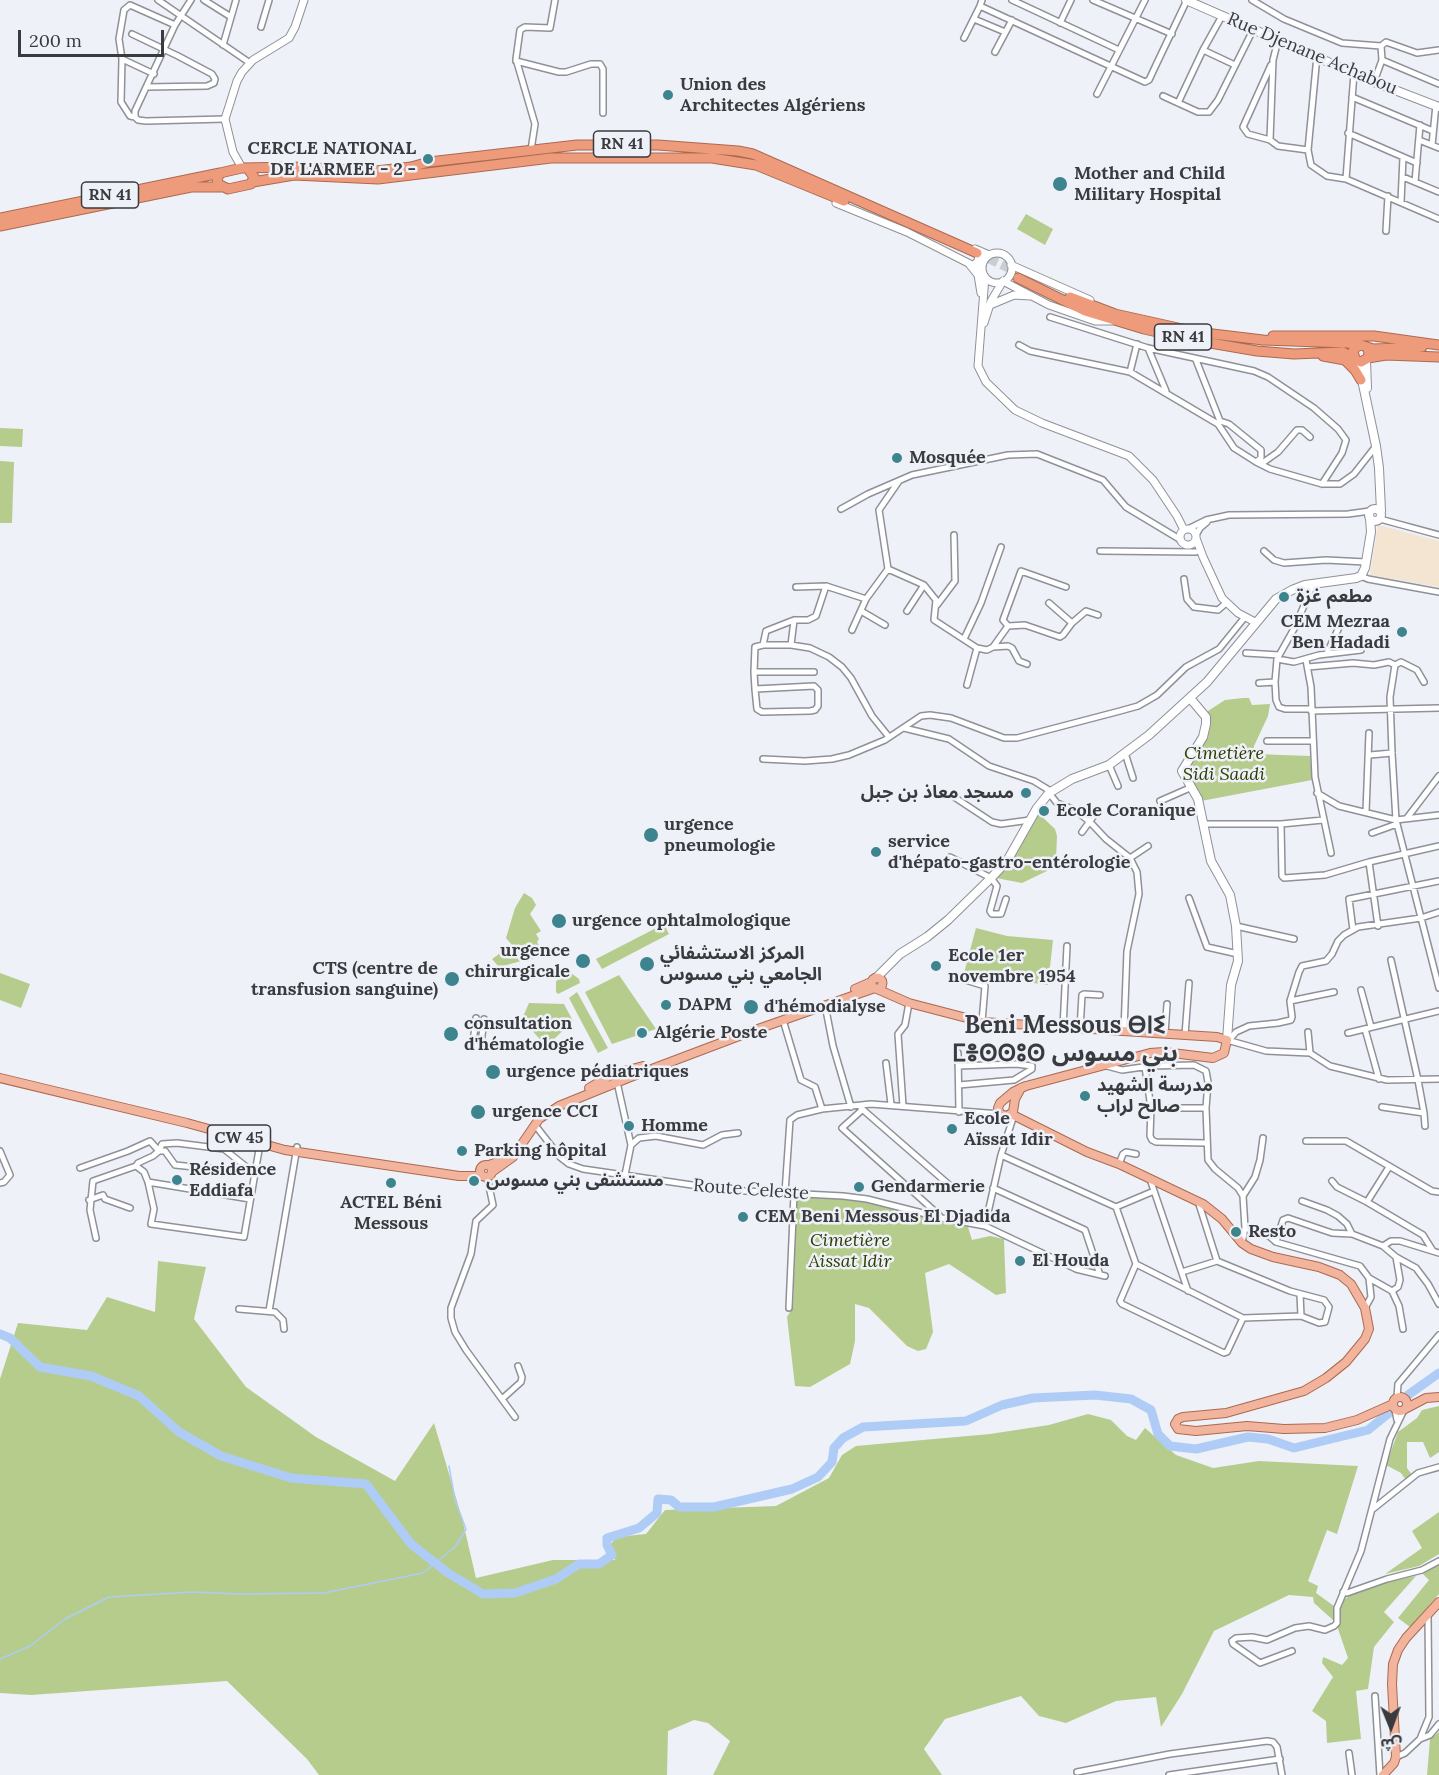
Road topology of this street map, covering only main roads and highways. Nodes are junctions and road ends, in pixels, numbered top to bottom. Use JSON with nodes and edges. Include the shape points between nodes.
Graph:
{"nodes":[{"id":1,"x":1186,"y":0,"type":"edge"},
{"id":2,"x":1437,"y":106,"type":"edge"},
{"id":3,"x":636,"y":144,"type":"junction"},
{"id":4,"x":551,"y":158,"type":"junction"},
{"id":5,"x":245,"y":169,"type":"junction"},
{"id":6,"x":225,"y":172,"type":"junction"},
{"id":7,"x":253,"y":182,"type":"junction"},
{"id":8,"x":806,"y":182,"type":"junction"},
{"id":9,"x":221,"y":187,"type":"junction"},
{"id":10,"x":0,"y":218,"type":"edge"},
{"id":11,"x":0,"y":226,"type":"edge"},
{"id":12,"x":975,"y":258,"type":"tunnel mouth"},
{"id":13,"x":1018,"y":277,"type":"tunnel mouth"},
{"id":14,"x":1116,"y":318,"type":"junction"},
{"id":15,"x":1244,"y":337,"type":"junction"},
{"id":16,"x":1364,"y":346,"type":"junction"},
{"id":17,"x":1439,"y":346,"type":"edge"},
{"id":18,"x":1294,"y":354,"type":"junction"},
{"id":19,"x":1439,"y":357,"type":"edge"},
{"id":20,"x":1362,"y":359,"type":"junction"},
{"id":21,"x":1361,"y":380,"type":"junction"},
{"id":22,"x":1370,"y":416,"type":"junction"},
{"id":23,"x":1190,"y":698,"type":"junction"},
{"id":24,"x":877,"y":984,"type":"junction"},
{"id":25,"x":1229,"y":1039,"type":"junction"},
{"id":26,"x":0,"y":1073,"type":"edge"},
{"id":27,"x":0,"y":1078,"type":"edge"},
{"id":28,"x":616,"y":1079,"type":"junction"},
{"id":29,"x":1021,"y":1088,"type":"junction"},
{"id":30,"x":1001,"y":1107,"type":"junction"},
{"id":31,"x":1013,"y":1111,"type":"junction"},
{"id":32,"x":297,"y":1149,"type":"junction"},
{"id":33,"x":486,"y":1172,"type":"junction"},
{"id":34,"x":1439,"y":1397,"type":"edge"},
{"id":35,"x":1439,"y":1602,"type":"edge"},
{"id":36,"x":1382,"y":1775,"type":"edge"}],
"edges":[{"from":1,"to":2,"type":"main road","name":"Rue Djenane Achabou"},
{"from":3,"to":4,"type":"highway","via":[[639,150],[635,153]]},
{"from":3,"to":5,"type":"highway","number":"RN 41","via":[[531,150],[376,171]]},
{"from":3,"to":8,"type":"highway","number":"RN 41","via":[[746,152]]},
{"from":4,"to":7,"type":"highway","number":"RN 41","via":[[378,179],[294,175]]},
{"from":4,"to":8,"type":"highway","number":"RN 41","via":[[723,159],[756,165]]},
{"from":5,"to":6,"type":"highway"},
{"from":5,"to":7,"type":"highway","via":[[253,174]]},
{"from":6,"to":9,"type":"highway","via":[[217,182]]},
{"from":6,"to":10,"type":"highway","number":"RN 41"},
{"from":7,"to":9,"type":"highway","via":[[236,188]]},
{"from":8,"to":12,"type":"highway","number":"RN 41"},
{"from":9,"to":11,"type":"highway","number":"RN 41","via":[[191,187]]},
{"from":13,"to":14,"type":"highway","number":"RN 41","via":[[1084,311]]},
{"from":14,"to":15,"type":"highway","number":"RN 41"},
{"from":14,"to":18,"type":"highway","number":"RN 41","via":[[1229,346]]},
{"from":15,"to":16,"type":"highway","number":"RN 41"},
{"from":15,"to":17,"type":"highway","via":[[1374,336]]},
{"from":16,"to":17,"type":"highway","number":"RN 41"},
{"from":16,"to":20,"type":"highway","via":[[1370,352]]},
{"from":16,"to":20,"type":"highway","via":[[1354,349],[1353,354]]},
{"from":18,"to":20,"type":"highway","number":"RN 41","via":[[1343,352]]},
{"from":18,"to":21,"type":"highway","via":[[1345,360]]},
{"from":19,"to":20,"type":"highway","number":"RN 41","via":[[1386,355]]},
{"from":20,"to":21,"type":"main road"},
{"from":20,"to":22,"type":"main road"},
{"from":21,"to":22,"type":"main road"},
{"from":22,"to":23,"type":"main road","via":[[1380,486],[1361,576],[1313,584],[1276,599]]},
{"from":23,"to":24,"type":"main road","via":[[1109,765],[1072,779],[1051,793],[992,878],[948,920],[894,961]]},
{"from":23,"to":25,"type":"main road","via":[[1206,717],[1206,724],[1203,737],[1184,767],[1184,776],[1198,799],[1211,861],[1230,895],[1236,926],[1238,954],[1231,985]]},
{"from":24,"to":25,"type":"main road","via":[[890,996],[909,1003],[982,1022]]},
{"from":24,"to":28,"type":"main road"},
{"from":24,"to":28,"type":"main road"},
{"from":25,"to":29,"type":"main road","via":[[1224,1053],[1213,1058],[1164,1052],[1135,1056]]},
{"from":26,"to":32,"type":"main road"},
{"from":27,"to":32,"type":"main road","number":"CW 45","via":[[260,1144]]},
{"from":28,"to":33,"type":"main road","via":[[544,1115],[513,1156]]},
{"from":28,"to":33,"type":"main road","via":[[543,1111],[506,1158]]},
{"from":29,"to":30,"type":"main road","via":[[1010,1094]]},
{"from":29,"to":31,"type":"main road"},
{"from":30,"to":31,"type":"main road","via":[[1005,1116]]},
{"from":30,"to":31,"type":"main road","via":[[1011,1102]]},
{"from":31,"to":34,"type":"main road","via":[[1087,1152],[1198,1201],[1251,1249],[1340,1275],[1351,1284],[1365,1308],[1369,1329],[1365,1339],[1326,1378],[1304,1390],[1226,1413],[1183,1417],[1175,1424],[1178,1429],[1324,1428]]},
{"from":32,"to":33,"type":"main road","number":"CW 45","via":[[459,1176]]},
{"from":35,"to":36,"type":"main road","via":[[1406,1638],[1393,1664],[1396,1757]]}]}
